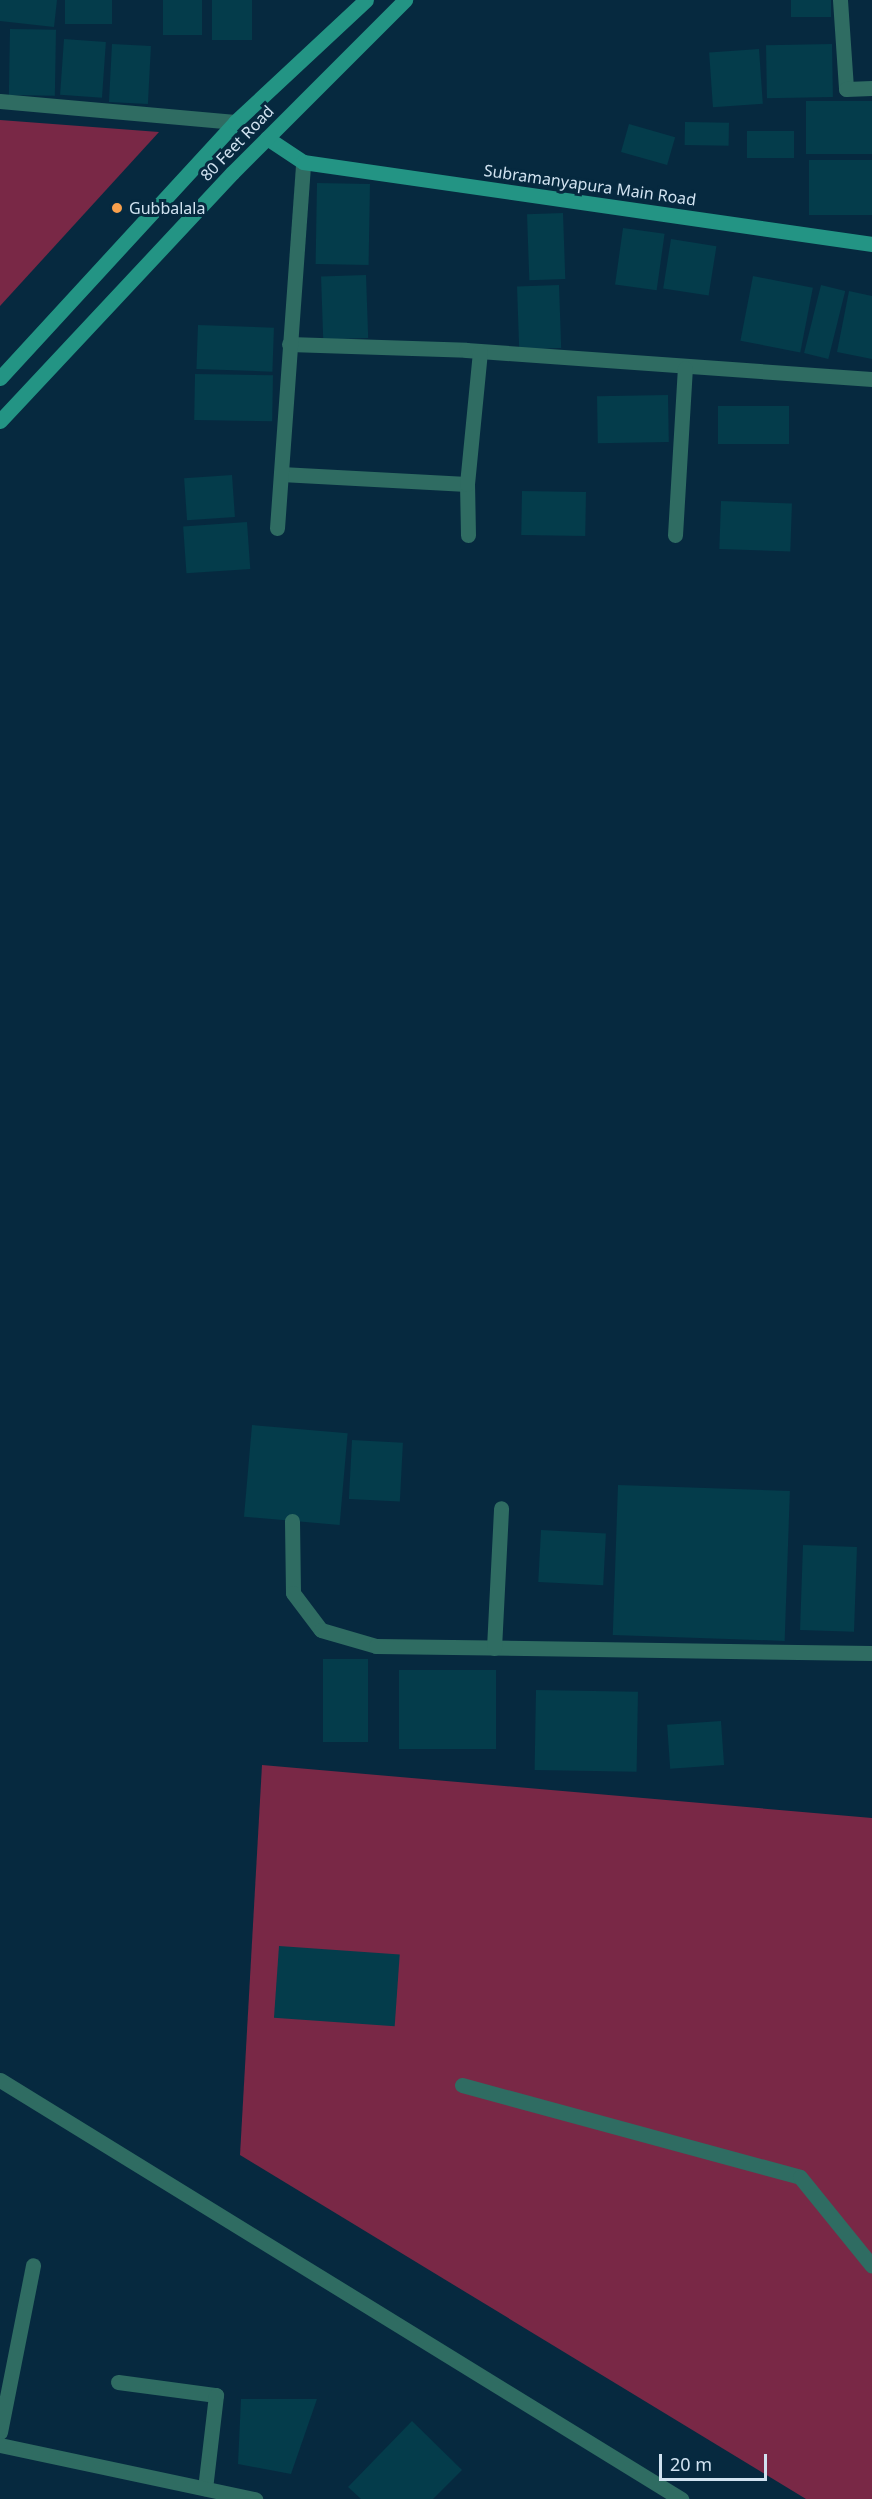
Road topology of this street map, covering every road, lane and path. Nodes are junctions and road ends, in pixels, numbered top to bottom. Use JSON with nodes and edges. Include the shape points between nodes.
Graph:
{"nodes":[{"id":1,"x":366,"y":0,"type":"edge"},
{"id":2,"x":405,"y":0,"type":"edge"},
{"id":3,"x":840,"y":0,"type":"edge"},
{"id":4,"x":872,"y":88,"type":"edge"},
{"id":5,"x":0,"y":101,"type":"edge"},
{"id":6,"x":235,"y":122,"type":"junction"},
{"id":7,"x":267,"y":138,"type":"junction"},
{"id":8,"x":303,"y":162,"type":"junction"},
{"id":9,"x":872,"y":244,"type":"edge"},
{"id":10,"x":289,"y":344,"type":"junction"},
{"id":11,"x":480,"y":352,"type":"junction"},
{"id":12,"x":685,"y":368,"type":"junction"},
{"id":13,"x":0,"y":378,"type":"edge"},
{"id":14,"x":872,"y":379,"type":"edge"},
{"id":15,"x":0,"y":421,"type":"edge"},
{"id":16,"x":280,"y":474,"type":"junction"},
{"id":17,"x":467,"y":484,"type":"junction"},
{"id":18,"x":277,"y":528,"type":"dead end"},
{"id":19,"x":468,"y":535,"type":"dead end"},
{"id":20,"x":675,"y":535,"type":"dead end"},
{"id":21,"x":501,"y":1508,"type":"dead end"},
{"id":22,"x":292,"y":1521,"type":"dead end"},
{"id":23,"x":494,"y":1648,"type":"junction"},
{"id":24,"x":872,"y":1653,"type":"edge"},
{"id":25,"x":0,"y":2080,"type":"edge"},
{"id":26,"x":462,"y":2085,"type":"dead end"},
{"id":27,"x":33,"y":2265,"type":"dead end"},
{"id":28,"x":872,"y":2266,"type":"edge"},
{"id":29,"x":118,"y":2382,"type":"dead end"},
{"id":30,"x":0,"y":2432,"type":"edge"},
{"id":31,"x":0,"y":2445,"type":"edge"},
{"id":32,"x":205,"y":2488,"type":"junction"},
{"id":33,"x":255,"y":2499,"type":"edge"},
{"id":34,"x":681,"y":2499,"type":"edge"}],
"edges":[{"from":1,"to":6,"type":"main road","name":"80 Feet Road"},
{"from":2,"to":7,"type":"main road","name":"80 Feet Road"},
{"from":3,"to":4,"type":"street","via":[[846,89]]},
{"from":5,"to":6,"type":"street"},
{"from":6,"to":13,"type":"main road","name":"80 Feet Road"},
{"from":7,"to":8,"type":"main road"},
{"from":7,"to":15,"type":"main road","name":"80 Feet Road"},
{"from":8,"to":9,"type":"main road","name":"Subramanyapura Main Road"},
{"from":8,"to":10,"type":"street"},
{"from":10,"to":11,"type":"street"},
{"from":10,"to":16,"type":"street"},
{"from":11,"to":12,"type":"street"},
{"from":11,"to":17,"type":"street"},
{"from":12,"to":14,"type":"street"},
{"from":12,"to":20,"type":"street"},
{"from":16,"to":17,"type":"street"},
{"from":16,"to":18,"type":"street"},
{"from":17,"to":19,"type":"street"},
{"from":21,"to":23,"type":"street"},
{"from":22,"to":23,"type":"street","via":[[293,1593],[321,1630],[376,1646]]},
{"from":23,"to":24,"type":"street"},
{"from":25,"to":34,"type":"street"},
{"from":26,"to":28,"type":"street","via":[[800,2177]]},
{"from":27,"to":30,"type":"street"},
{"from":29,"to":32,"type":"street","via":[[216,2395]]},
{"from":31,"to":32,"type":"street"},
{"from":32,"to":33,"type":"street"}]}
